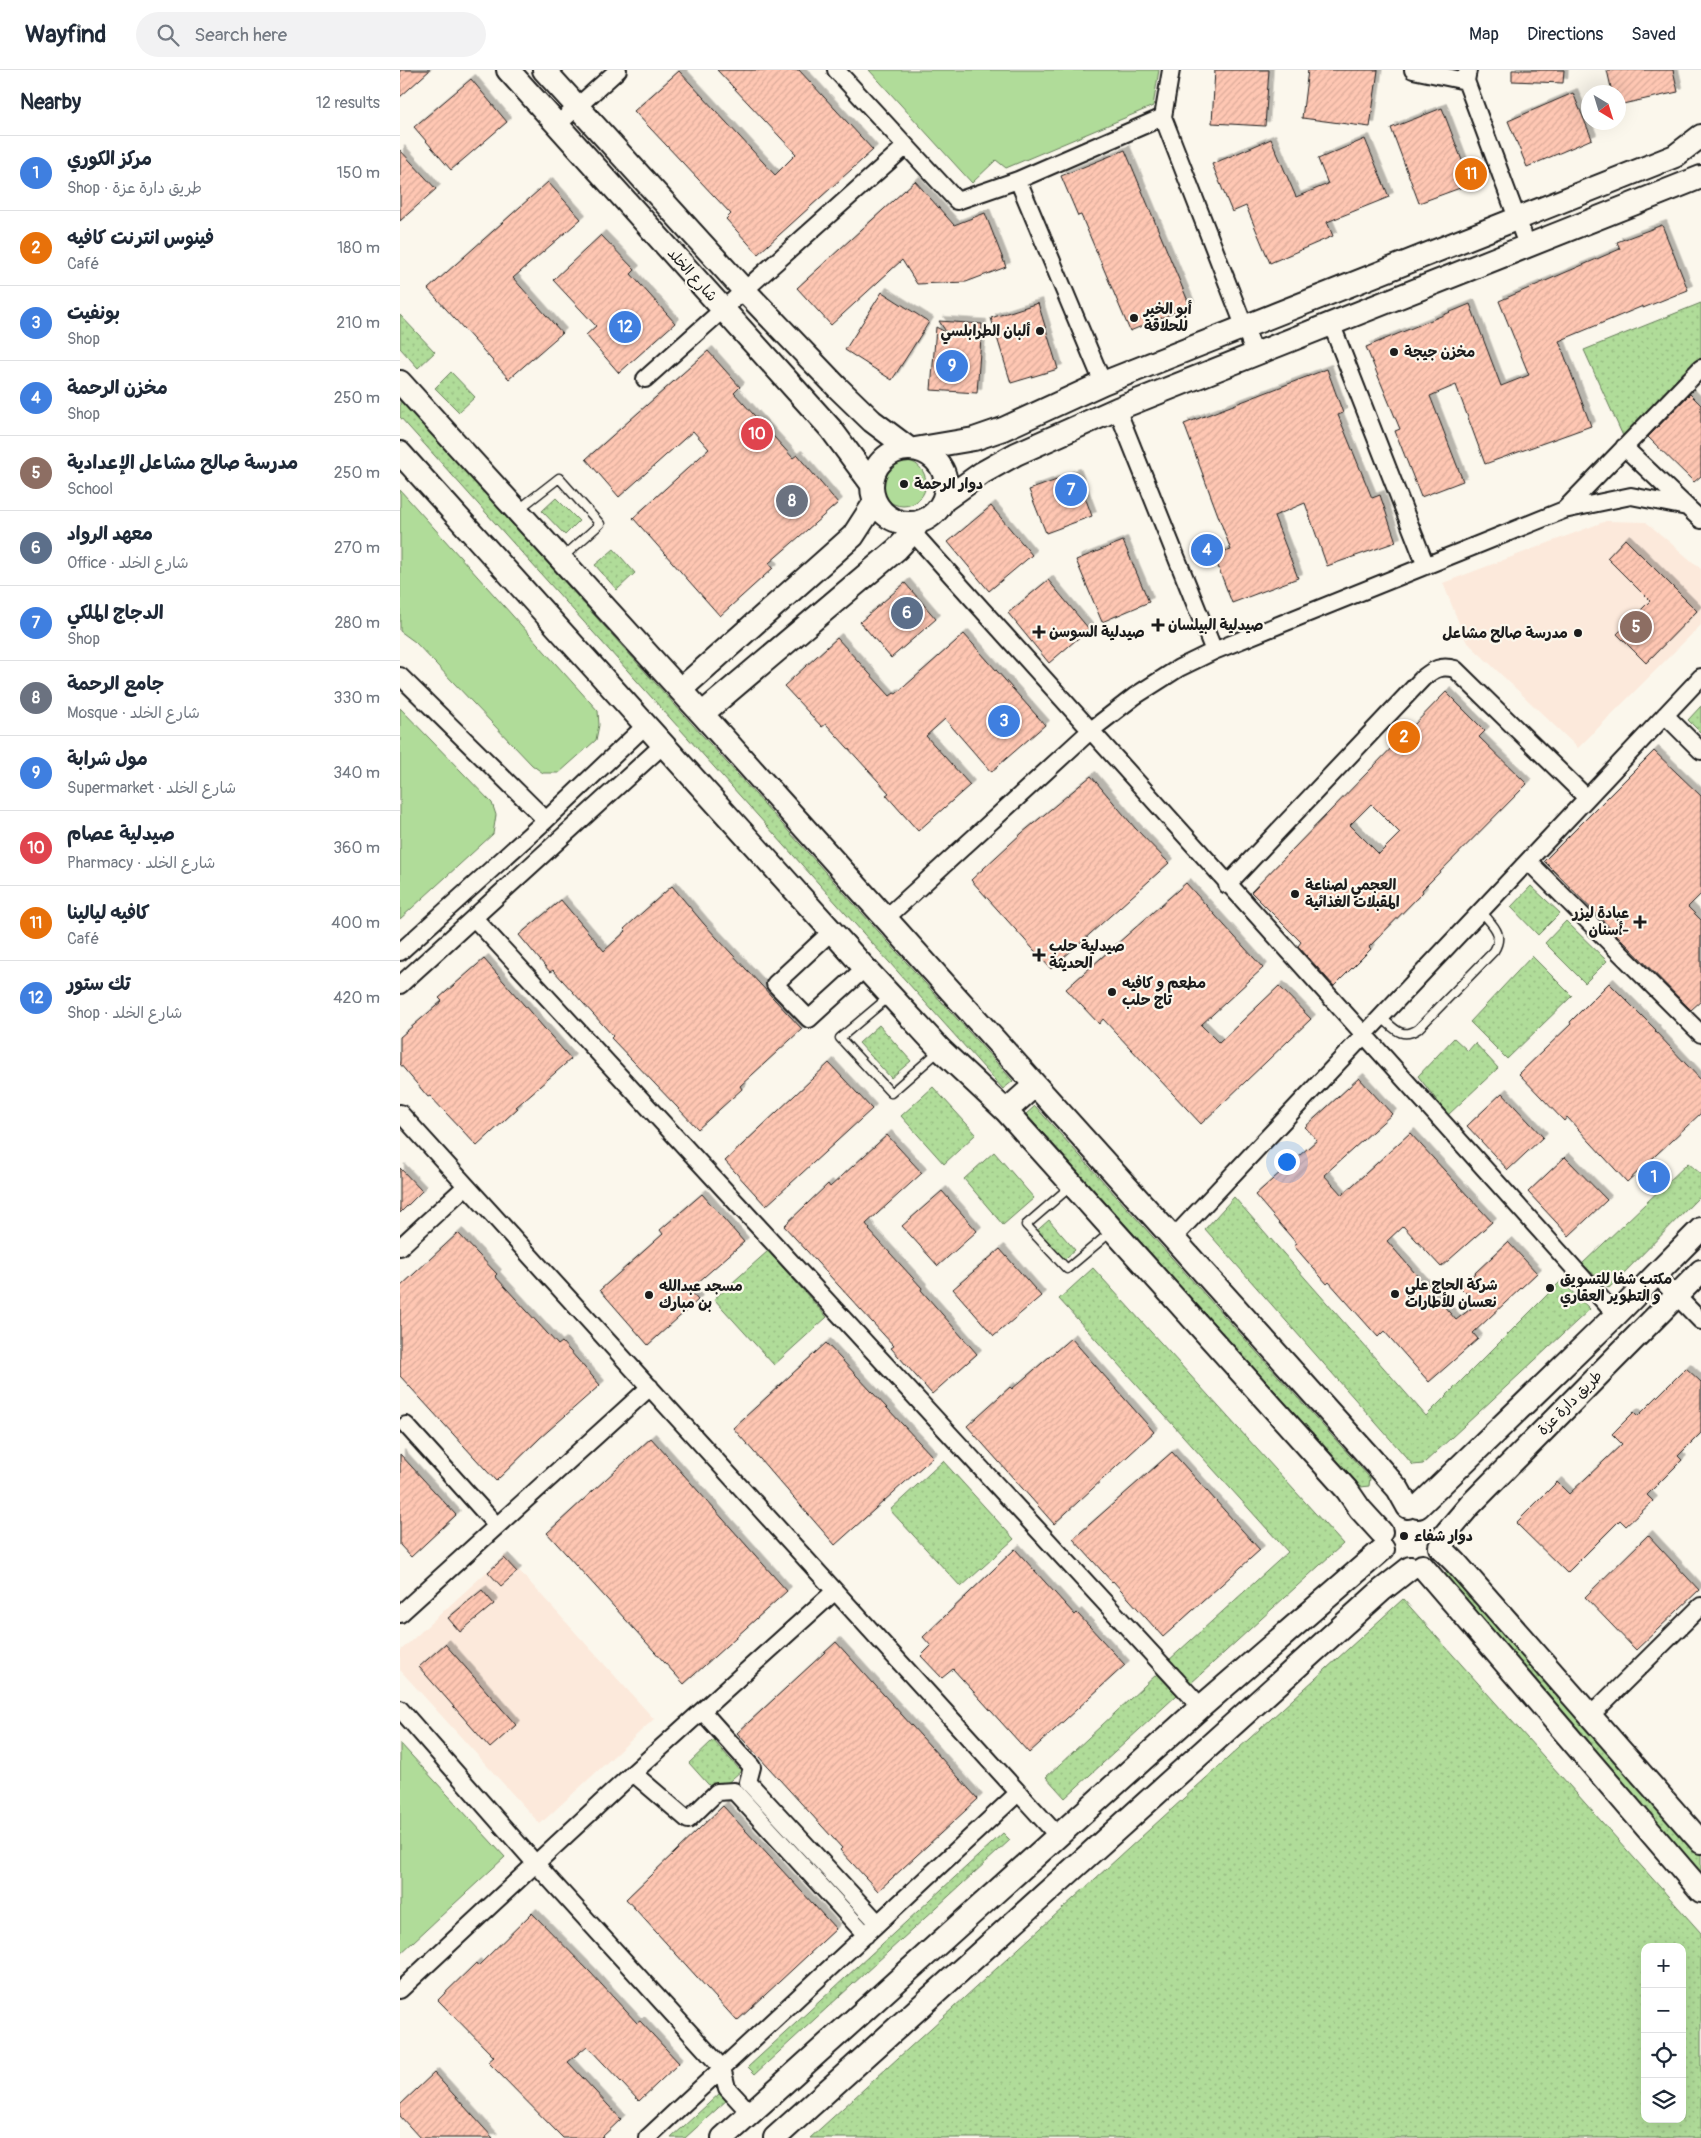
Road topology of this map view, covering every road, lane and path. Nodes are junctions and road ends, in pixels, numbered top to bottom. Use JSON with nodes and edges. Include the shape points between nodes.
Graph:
{"nodes":[{"id":1,"x":508,"y":70,"type":"edge"},
{"id":2,"x":544,"y":70,"type":"edge"},
{"id":3,"x":618,"y":70,"type":"edge"},
{"id":4,"x":836,"y":70,"type":"edge"},
{"id":5,"x":1171,"y":70,"type":"edge"},
{"id":6,"x":1413,"y":70,"type":"edge"},
{"id":7,"x":1467,"y":76,"type":"edge"},
{"id":8,"x":577,"y":107,"type":"junction"},
{"id":9,"x":1162,"y":117,"type":"junction"},
{"id":10,"x":557,"y":125,"type":"junction"},
{"id":11,"x":1701,"y":136,"type":"edge"},
{"id":12,"x":906,"y":146,"type":"junction"},
{"id":13,"x":1701,"y":176,"type":"edge"},
{"id":14,"x":1018,"y":180,"type":"junction"},
{"id":15,"x":1518,"y":219,"type":"junction"},
{"id":16,"x":1527,"y":245,"type":"junction"},
{"id":17,"x":744,"y":290,"type":"junction"},
{"id":18,"x":722,"y":310,"type":"junction"},
{"id":19,"x":1331,"y":323,"type":"junction"},
{"id":20,"x":1244,"y":327,"type":"junction"},
{"id":21,"x":1254,"y":354,"type":"junction"},
{"id":22,"x":1701,"y":368,"type":"edge"},
{"id":23,"x":645,"y":379,"type":"dead end"},
{"id":24,"x":400,"y":382,"type":"edge"},
{"id":25,"x":1103,"y":383,"type":"junction"},
{"id":26,"x":1117,"y":409,"type":"junction"},
{"id":27,"x":1624,"y":447,"type":"junction"},
{"id":28,"x":912,"y":449,"type":"junction"},
{"id":29,"x":400,"y":453,"type":"edge"},
{"id":30,"x":873,"y":493,"type":"junction"},
{"id":31,"x":943,"y":501,"type":"junction"},
{"id":32,"x":1687,"y":507,"type":"junction"},
{"id":33,"x":1564,"y":510,"type":"junction"},
{"id":34,"x":516,"y":511,"type":"junction"},
{"id":35,"x":1701,"y":520,"type":"edge"},
{"id":36,"x":912,"y":526,"type":"junction"},
{"id":37,"x":560,"y":559,"type":"junction"},
{"id":38,"x":1426,"y":566,"type":"junction"},
{"id":39,"x":1214,"y":651,"type":"junction"},
{"id":40,"x":400,"y":676,"type":"edge"},
{"id":41,"x":1701,"y":677,"type":"edge"},
{"id":42,"x":680,"y":690,"type":"junction"},
{"id":43,"x":702,"y":714,"type":"junction"},
{"id":44,"x":1665,"y":715,"type":"junction"},
{"id":45,"x":646,"y":725,"type":"junction"},
{"id":46,"x":1090,"y":731,"type":"junction"},
{"id":47,"x":664,"y":745,"type":"junction"},
{"id":48,"x":1701,"y":751,"type":"edge"},
{"id":49,"x":1587,"y":798,"type":"junction"},
{"id":50,"x":546,"y":820,"type":"junction"},
{"id":51,"x":1528,"y":861,"type":"junction"},
{"id":52,"x":1227,"y":885,"type":"junction"},
{"id":53,"x":1481,"y":911,"type":"junction"},
{"id":54,"x":474,"y":918,"type":"junction"},
{"id":55,"x":886,"y":918,"type":"junction"},
{"id":56,"x":833,"y":930,"type":"junction"},
{"id":57,"x":400,"y":952,"type":"edge"},
{"id":58,"x":865,"y":968,"type":"junction"},
{"id":59,"x":400,"y":985,"type":"edge"},
{"id":60,"x":891,"y":994,"type":"junction"},
{"id":61,"x":1381,"y":1017,"type":"junction"},
{"id":62,"x":1701,"y":1034,"type":"edge"},
{"id":63,"x":1364,"y":1035,"type":"junction"},
{"id":64,"x":941,"y":1050,"type":"junction"},
{"id":65,"x":1035,"y":1085,"type":"junction"},
{"id":66,"x":1006,"y":1111,"type":"junction"},
{"id":67,"x":400,"y":1113,"type":"edge"},
{"id":68,"x":1072,"y":1184,"type":"junction"},
{"id":69,"x":466,"y":1186,"type":"junction"},
{"id":70,"x":1701,"y":1229,"type":"edge"},
{"id":71,"x":1113,"y":1230,"type":"junction"},
{"id":72,"x":1173,"y":1238,"type":"junction"},
{"id":73,"x":400,"y":1246,"type":"edge"},
{"id":74,"x":1701,"y":1271,"type":"edge"},
{"id":75,"x":1656,"y":1275,"type":"junction"},
{"id":76,"x":1677,"y":1295,"type":"junction"},
{"id":77,"x":1616,"y":1315,"type":"junction"},
{"id":78,"x":1701,"y":1320,"type":"edge"},
{"id":79,"x":650,"y":1388,"type":"junction"},
{"id":80,"x":406,"y":1424,"type":"dead end"},
{"id":81,"x":1413,"y":1507,"type":"junction"},
{"id":82,"x":497,"y":1526,"type":"junction"},
{"id":83,"x":1382,"y":1541,"type":"junction"},
{"id":84,"x":1441,"y":1543,"type":"junction"},
{"id":85,"x":1416,"y":1567,"type":"junction"},
{"id":86,"x":835,"y":1591,"type":"junction"},
{"id":87,"x":1701,"y":1606,"type":"edge"},
{"id":88,"x":400,"y":1614,"type":"edge"},
{"id":89,"x":1201,"y":1707,"type":"junction"},
{"id":90,"x":400,"y":1709,"type":"edge"},
{"id":91,"x":702,"y":1711,"type":"junction"},
{"id":92,"x":1590,"y":1716,"type":"junction"},
{"id":93,"x":633,"y":1773,"type":"junction"},
{"id":94,"x":1018,"y":1793,"type":"junction"},
{"id":95,"x":1058,"y":1836,"type":"junction"},
{"id":96,"x":1701,"y":1842,"type":"edge"},
{"id":97,"x":535,"y":1863,"type":"junction"},
{"id":98,"x":1701,"y":1891,"type":"edge"},
{"id":99,"x":878,"y":1923,"type":"junction"},
{"id":100,"x":866,"y":1935,"type":"junction"},
{"id":101,"x":400,"y":1990,"type":"edge"},
{"id":102,"x":722,"y":2068,"type":"junction"},
{"id":103,"x":750,"y":2113,"type":"junction"},
{"id":104,"x":646,"y":2138,"type":"edge"},
{"id":105,"x":723,"y":2138,"type":"edge"},
{"id":106,"x":775,"y":2138,"type":"edge"}],
"edges":[{"from":1,"to":10,"type":"main road","name":"شارع الخلد"},
{"from":2,"to":8,"type":"main road"},
{"from":3,"to":8,"type":"street"},
{"from":4,"to":12,"type":"street"},
{"from":5,"to":9,"type":"street"},
{"from":6,"to":7,"type":"street"},
{"from":7,"to":15,"type":"street"},
{"from":8,"to":10,"type":"street"},
{"from":8,"to":17,"type":"main road"},
{"from":9,"to":14,"type":"street"},
{"from":9,"to":20,"type":"street"},
{"from":10,"to":18,"type":"main road","name":"شارع الخلد"},
{"from":11,"to":15,"type":"main road","via":[[1675,156]]},
{"from":12,"to":14,"type":"street","via":[[957,201]]},
{"from":12,"to":17,"type":"street"},
{"from":13,"to":16,"type":"main road"},
{"from":14,"to":25,"type":"street"},
{"from":15,"to":16,"type":"street"},
{"from":15,"to":20,"type":"main road"},
{"from":16,"to":19,"type":"main road"},
{"from":17,"to":18,"type":"street"},
{"from":17,"to":28,"type":"main road","via":[[872,421]]},
{"from":18,"to":23,"type":"street"},
{"from":18,"to":30,"type":"main road","name":"شارع الخلد","via":[[830,429]]},
{"from":19,"to":21,"type":"main road"},
{"from":19,"to":38,"type":"street"},
{"from":20,"to":21,"type":"street"},
{"from":20,"to":25,"type":"main road"},
{"from":21,"to":26,"type":"main road"},
{"from":22,"to":27,"type":"street"},
{"from":24,"to":34,"type":"main road"},
{"from":25,"to":28,"type":"main road","via":[[1003,429],[974,439]]},
{"from":26,"to":31,"type":"main road","via":[[1016,454]]},
{"from":26,"to":39,"type":"street"},
{"from":27,"to":32,"type":"street"},
{"from":27,"to":33,"type":"street"},
{"from":28,"to":30,"type":"main road","via":[[895,452],[883,459],[875,470]]},
{"from":28,"to":31,"type":"main road","via":[[926,453],[942,468],[946,479]]},
{"from":29,"to":45,"type":"main road"},
{"from":30,"to":36,"type":"main road","via":[[882,513]]},
{"from":30,"to":42,"type":"main road","via":[[853,536]]},
{"from":31,"to":36,"type":"main road","via":[[937,511]]},
{"from":32,"to":33,"type":"street","via":[[1631,496]]},
{"from":32,"to":35,"type":"street"},
{"from":33,"to":38,"type":"street"},
{"from":34,"to":37,"type":"main road"},
{"from":34,"to":37,"type":"lane","via":[[559,478],[600,524]]},
{"from":36,"to":43,"type":"main road","via":[[897,549]]},
{"from":36,"to":46,"type":"street"},
{"from":37,"to":42,"type":"main road"},
{"from":38,"to":39,"type":"street"},
{"from":39,"to":46,"type":"street","via":[[1179,668],[1135,696]]},
{"from":40,"to":50,"type":"street"},
{"from":41,"to":44,"type":"street"},
{"from":42,"to":43,"type":"main road"},
{"from":43,"to":55,"type":"main road"},
{"from":44,"to":48,"type":"street"},
{"from":44,"to":49,"type":"street"},
{"from":45,"to":47,"type":"main road"},
{"from":45,"to":50,"type":"street"},
{"from":46,"to":52,"type":"street"},
{"from":46,"to":55,"type":"street"},
{"from":47,"to":54,"type":"street"},
{"from":47,"to":56,"type":"main road"},
{"from":49,"to":51,"type":"street"},
{"from":49,"to":52,"type":"street","via":[[1455,669],[1445,666],[1434,668]]},
{"from":50,"to":57,"type":"street"},
{"from":51,"to":53,"type":"street"},
{"from":51,"to":62,"type":"street"},
{"from":52,"to":63,"type":"street"},
{"from":53,"to":61,"type":"street"},
{"from":53,"to":61,"type":"lane","via":[[1498,933],[1499,942],[1487,958],[1410,1034],[1401,1033]]},
{"from":54,"to":59,"type":"street"},
{"from":54,"to":89,"type":"street"},
{"from":55,"to":65,"type":"main road"},
{"from":56,"to":58,"type":"main road"},
{"from":56,"to":58,"type":"street","via":[[775,984],[808,1019]]},
{"from":58,"to":60,"type":"main road"},
{"from":60,"to":64,"type":"main road"},
{"from":60,"to":64,"type":"lane","via":[[840,1038],[891,1093]]},
{"from":61,"to":63,"type":"street"},
{"from":63,"to":72,"type":"street"},
{"from":63,"to":77,"type":"street"},
{"from":64,"to":66,"type":"main road"},
{"from":65,"to":66,"type":"main road"},
{"from":65,"to":72,"type":"main road"},
{"from":66,"to":68,"type":"main road"},
{"from":67,"to":69,"type":"street"},
{"from":68,"to":71,"type":"main road"},
{"from":68,"to":71,"type":"lane","via":[[1026,1224],[1032,1231],[1067,1269]]},
{"from":69,"to":73,"type":"street"},
{"from":69,"to":79,"type":"street"},
{"from":70,"to":75,"type":"main road"},
{"from":71,"to":83,"type":"main road","via":[[1347,1490]]},
{"from":72,"to":81,"type":"main road"},
{"from":74,"to":76,"type":"main road","name":"طريق دارة عزة"},
{"from":75,"to":76,"type":"street"},
{"from":75,"to":77,"type":"main road"},
{"from":76,"to":78,"type":"street"},
{"from":76,"to":84,"type":"main road","name":"طريق دارة عزة","via":[[1470,1505]]},
{"from":77,"to":81,"type":"main road"},
{"from":79,"to":82,"type":"street"},
{"from":79,"to":86,"type":"street"},
{"from":80,"to":82,"type":"street"},
{"from":81,"to":83,"type":"main road","via":[[1398,1509],[1390,1515]]},
{"from":81,"to":84,"type":"main road","via":[[1426,1510],[1438,1522]]},
{"from":82,"to":88,"type":"street"},
{"from":83,"to":85,"type":"main road","via":[[1394,1562]]},
{"from":83,"to":89,"type":"main road"},
{"from":84,"to":85,"type":"main road","via":[[1436,1555]]},
{"from":84,"to":92,"type":"main road"},
{"from":85,"to":98,"type":"main road"},
{"from":85,"to":106,"type":"main road","via":[[1382,1590]]},
{"from":86,"to":91,"type":"street"},
{"from":86,"to":94,"type":"street"},
{"from":87,"to":92,"type":"street"},
{"from":89,"to":95,"type":"main road"},
{"from":90,"to":97,"type":"street"},
{"from":91,"to":93,"type":"street"},
{"from":91,"to":99,"type":"street","via":[[752,1767],[748,1782]]},
{"from":92,"to":96,"type":"main road"},
{"from":93,"to":97,"type":"street"},
{"from":93,"to":100,"type":"street","via":[[688,1820],[717,1792],[734,1791]]},
{"from":94,"to":95,"type":"street"},
{"from":94,"to":99,"type":"street"},
{"from":95,"to":103,"type":"main road"},
{"from":97,"to":101,"type":"street"},
{"from":97,"to":102,"type":"street"},
{"from":99,"to":100,"type":"street"},
{"from":100,"to":102,"type":"street"},
{"from":102,"to":103,"type":"street","via":[[727,2088]]},
{"from":102,"to":104,"type":"street"},
{"from":103,"to":105,"type":"main road"}]}
